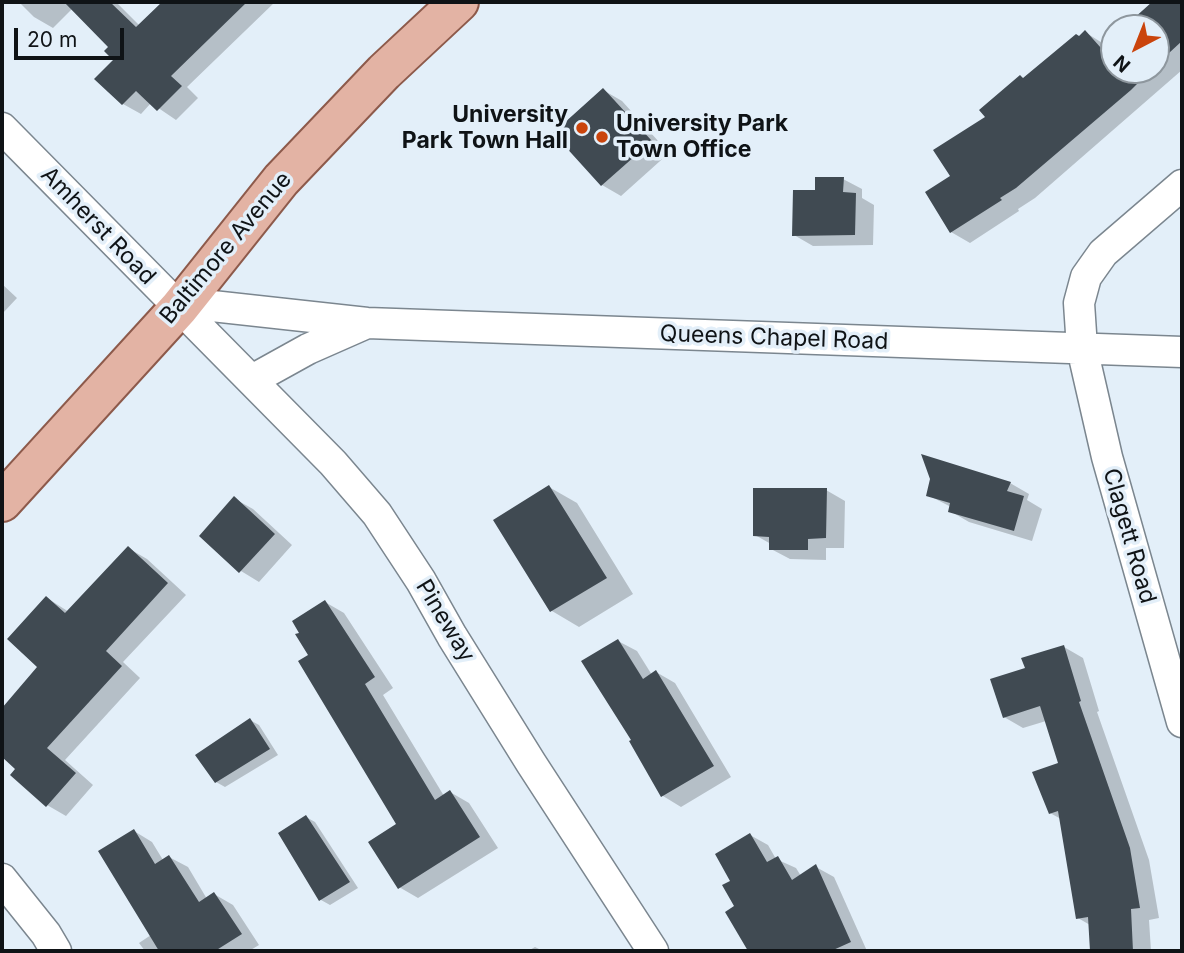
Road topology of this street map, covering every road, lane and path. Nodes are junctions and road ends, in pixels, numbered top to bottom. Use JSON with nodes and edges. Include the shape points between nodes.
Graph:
{"nodes":[{"id":1,"x":459,"y":2,"type":"edge"},
{"id":2,"x":2,"y":128,"type":"edge"},
{"id":3,"x":1182,"y":185,"type":"edge"},
{"id":4,"x":187,"y":315,"type":"junction"},
{"id":5,"x":367,"y":323,"type":"junction"},
{"id":6,"x":1082,"y":348,"type":"junction"},
{"id":7,"x":1182,"y":352,"type":"edge"},
{"id":8,"x":251,"y":380,"type":"junction"},
{"id":9,"x":2,"y":502,"type":"edge"},
{"id":10,"x":1182,"y":722,"type":"edge"},
{"id":11,"x":2,"y":879,"type":"edge"},
{"id":12,"x":56,"y":951,"type":"edge"},
{"id":13,"x":653,"y":951,"type":"edge"}],
"edges":[{"from":1,"to":4,"type":"main road","name":"Baltimore Avenue","via":[[384,72],[281,180]]},
{"from":2,"to":4,"type":"street","name":"Amherst Road"},
{"from":3,"to":6,"type":"street","name":"Clagett Road","via":[[1103,253],[1086,277],[1079,303]]},
{"from":4,"to":5,"type":"street","name":"Queens Chapel Road","via":[[202,305]]},
{"from":4,"to":8,"type":"street","name":"Pineway"},
{"from":4,"to":9,"type":"main road","name":"Baltimore Avenue"},
{"from":5,"to":6,"type":"street","name":"Queens Chapel Road"},
{"from":5,"to":8,"type":"street","name":"Queens Chapel Road","via":[[308,348]]},
{"from":6,"to":7,"type":"street","name":"Queens Chapel Road"},
{"from":6,"to":10,"type":"street","name":"Clagett Road","via":[[1107,457]]},
{"from":8,"to":13,"type":"street","name":"Pineway","via":[[377,514]]},
{"from":11,"to":12,"type":"street"}]}
